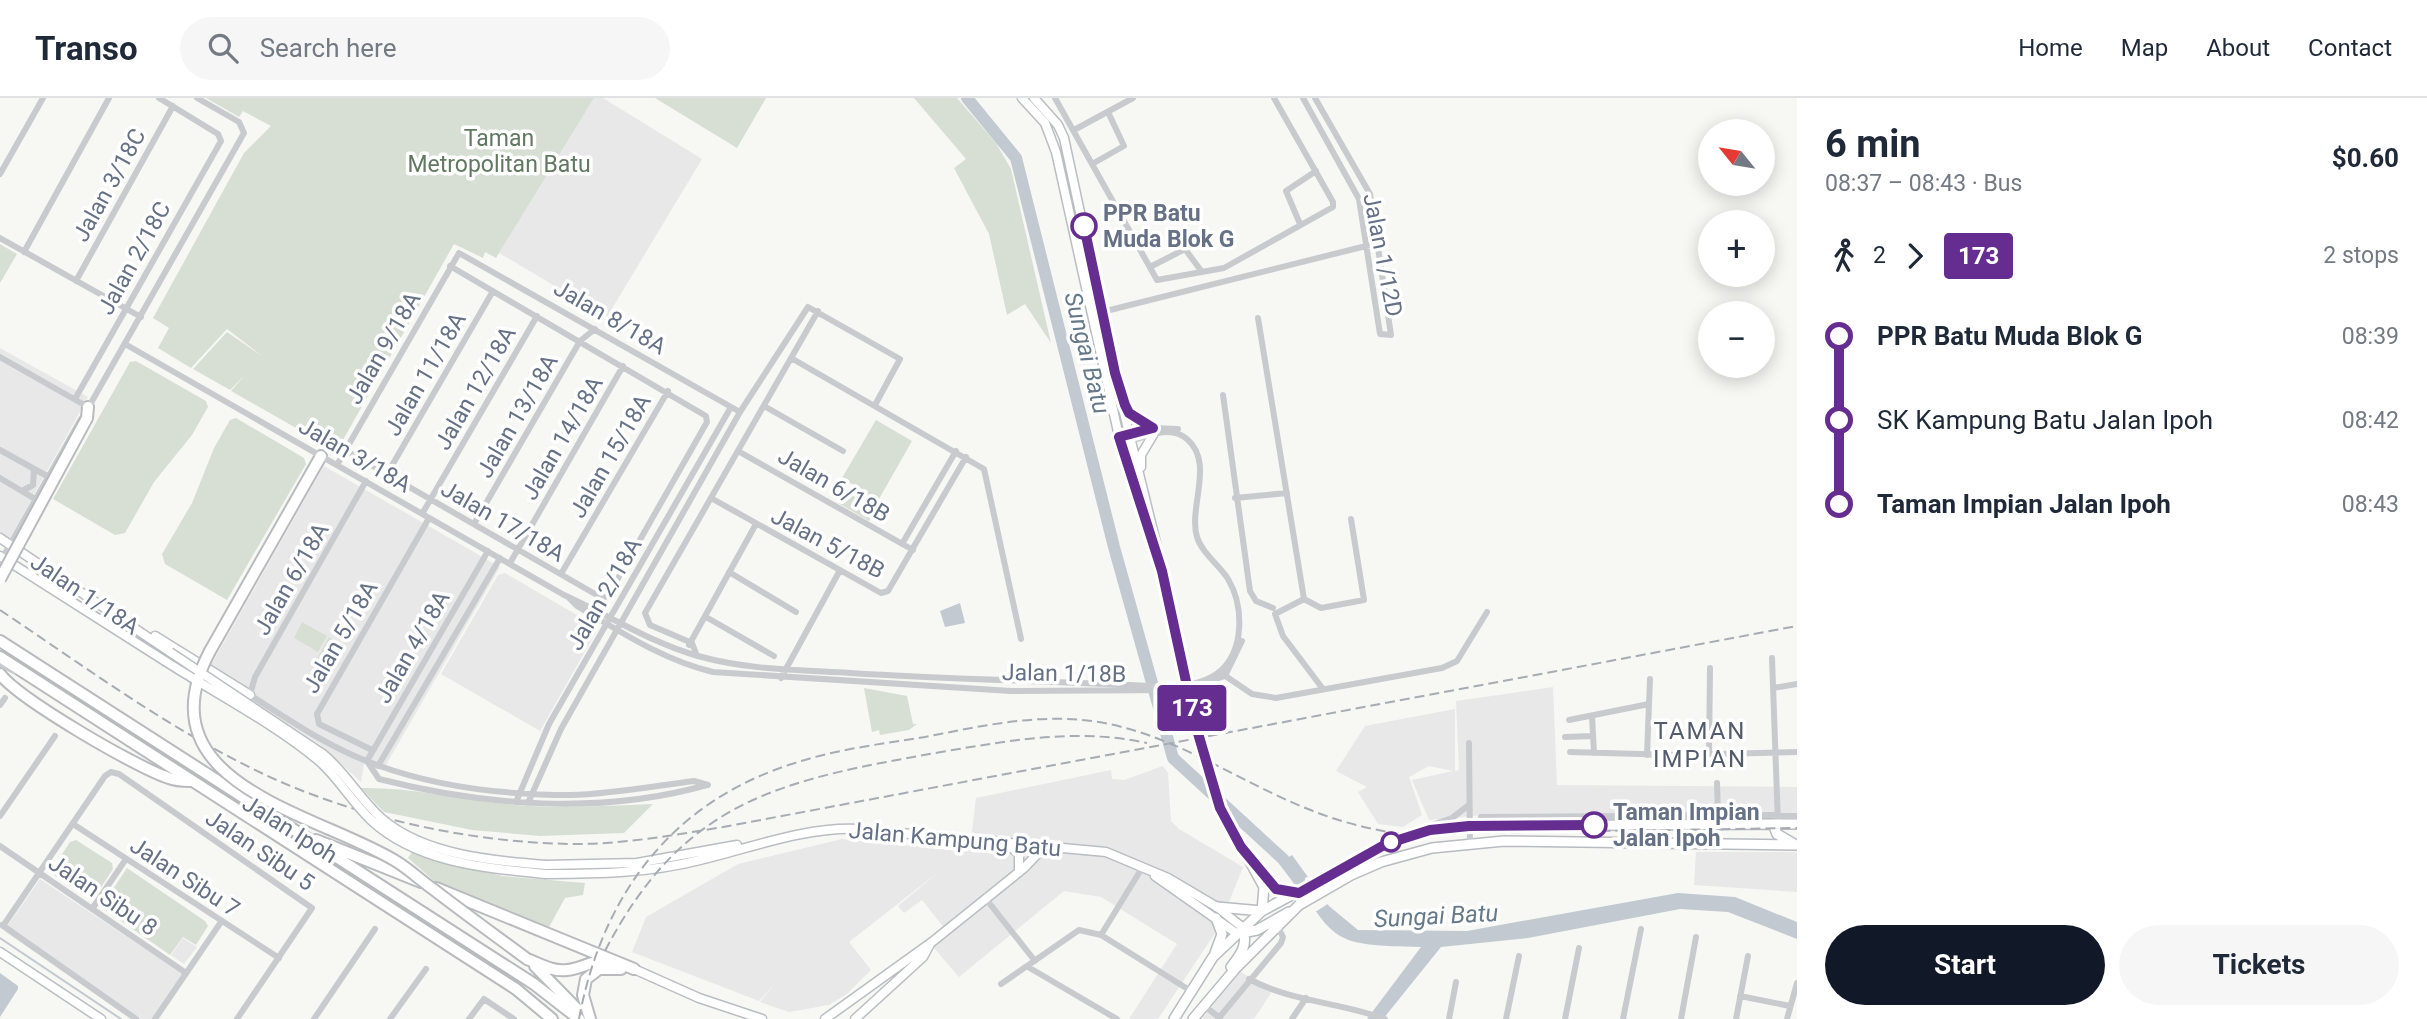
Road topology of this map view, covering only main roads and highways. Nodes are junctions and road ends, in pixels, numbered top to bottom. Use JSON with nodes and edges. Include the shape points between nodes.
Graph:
{"nodes":[{"id":1,"x":88,"y":413,"type":"road end"},
{"id":2,"x":321,"y":456,"type":"road end"},
{"id":3,"x":0,"y":579,"type":"edge"},
{"id":4,"x":0,"y":641,"type":"edge"},
{"id":5,"x":0,"y":657,"type":"edge"},
{"id":6,"x":0,"y":674,"type":"edge"},
{"id":7,"x":192,"y":781,"type":"junction"},
{"id":8,"x":1775,"y":822,"type":"junction"},
{"id":9,"x":1797,"y":824,"type":"edge"},
{"id":10,"x":290,"y":830,"type":"junction"},
{"id":11,"x":1755,"y":845,"type":"junction"},
{"id":12,"x":1796,"y":845,"type":"edge"},
{"id":13,"x":1247,"y":856,"type":"road end"},
{"id":14,"x":1282,"y":902,"type":"junction"},
{"id":15,"x":1302,"y":904,"type":"junction"},
{"id":16,"x":1217,"y":907,"type":"road end"},
{"id":17,"x":1262,"y":911,"type":"junction"},
{"id":18,"x":1216,"y":918,"type":"road end"},
{"id":19,"x":1241,"y":931,"type":"junction"},
{"id":20,"x":1213,"y":957,"type":"junction"},
{"id":21,"x":527,"y":959,"type":"junction"},
{"id":22,"x":617,"y":961,"type":"junction"},
{"id":23,"x":1203,"y":1005,"type":"junction"},
{"id":24,"x":552,"y":1019,"type":"edge"},
{"id":25,"x":579,"y":1019,"type":"edge"},
{"id":26,"x":588,"y":1019,"type":"edge"},
{"id":27,"x":1174,"y":1019,"type":"edge"},
{"id":28,"x":1193,"y":1019,"type":"edge"}],
"edges":[{"from":1,"to":3,"type":"highway","bridge":true},
{"from":2,"to":21,"type":"highway","bridge":true,"via":[[197,676],[193,718],[206,752],[225,773],[287,811],[396,861]]},
{"from":4,"to":10,"type":"highway","name":"Jalan Ipoh"},
{"from":5,"to":7,"type":"highway","name":"Jalan Ipoh"},
{"from":6,"to":7,"type":"highway","via":[[25,696],[127,758],[170,779]]},
{"from":7,"to":24,"type":"highway","name":"Jalan Ipoh","via":[[516,989]]},
{"from":8,"to":9,"type":"main road"},
{"from":8,"to":11,"type":"main road"},
{"from":8,"to":12,"type":"main road"},
{"from":8,"to":14,"type":"main road","via":[[1430,830],[1386,844]]},
{"from":10,"to":22,"type":"highway"},
{"from":10,"to":25,"type":"highway","name":"Jalan Ipoh","via":[[534,984]]},
{"from":11,"to":12,"type":"main road"},
{"from":11,"to":15,"type":"main road","via":[[1553,841],[1432,848],[1381,862]]},
{"from":13,"to":17,"type":"main road","via":[[1265,887]]},
{"from":14,"to":15,"type":"main road"},
{"from":14,"to":17,"type":"main road"},
{"from":15,"to":19,"type":"main road","via":[[1257,930]]},
{"from":15,"to":23,"type":"main road"},
{"from":16,"to":17,"type":"main road"},
{"from":17,"to":19,"type":"main road"},
{"from":18,"to":20,"type":"main road","via":[[1222,934]]},
{"from":19,"to":20,"type":"main road"},
{"from":19,"to":23,"type":"main road","via":[[1242,951]]},
{"from":20,"to":27,"type":"main road"},
{"from":21,"to":22,"type":"highway","via":[[558,970]]},
{"from":21,"to":26,"type":"highway"},
{"from":22,"to":26,"type":"highway","via":[[634,969],[609,968],[589,974],[583,995]]},
{"from":23,"to":28,"type":"main road"}]}
